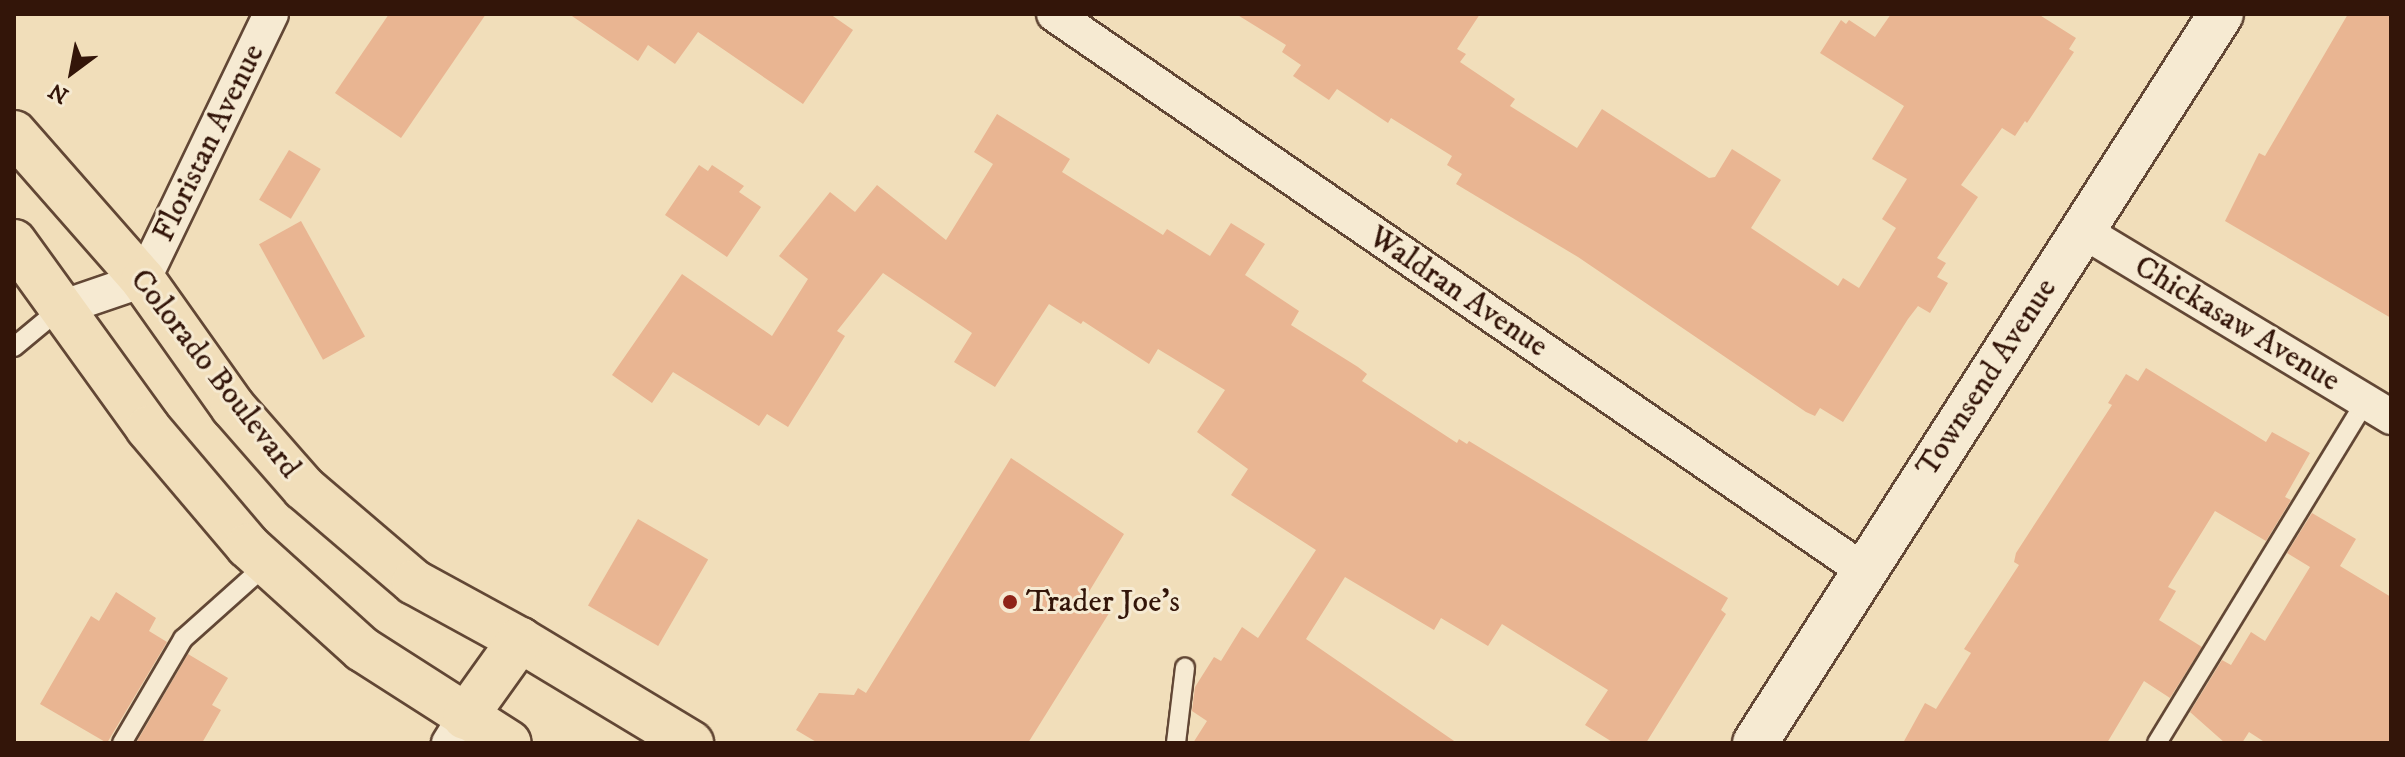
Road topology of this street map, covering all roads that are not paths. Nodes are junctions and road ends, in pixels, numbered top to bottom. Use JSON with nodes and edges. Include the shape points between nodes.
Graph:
{"nodes":[{"id":1,"x":271,"y":14,"type":"edge"},
{"id":2,"x":1054,"y":14,"type":"edge"},
{"id":3,"x":2221,"y":14,"type":"edge"},
{"id":4,"x":14,"y":133,"type":"edge"},
{"id":5,"x":2083,"y":231,"type":"junction"},
{"id":6,"x":14,"y":242,"type":"edge"},
{"id":7,"x":143,"y":280,"type":"junction"},
{"id":8,"x":61,"y":308,"type":"junction"},
{"id":9,"x":14,"y":347,"type":"edge"},
{"id":10,"x":2378,"y":409,"type":"edge"},
{"id":11,"x":267,"y":563,"type":"junction"},
{"id":12,"x":1863,"y":570,"type":"junction"},
{"id":13,"x":520,"y":640,"type":"junction"},
{"id":14,"x":1185,"y":668,"type":"dead end"},
{"id":15,"x":457,"y":730,"type":"edge"},
{"id":16,"x":122,"y":743,"type":"edge"},
{"id":17,"x":509,"y":743,"type":"edge"},
{"id":18,"x":691,"y":743,"type":"edge"},
{"id":19,"x":1176,"y":743,"type":"edge"},
{"id":20,"x":1755,"y":743,"type":"edge"},
{"id":21,"x":2157,"y":743,"type":"edge"}],
"edges":[{"from":1,"to":7,"type":"street","name":"Floristan Avenue"},
{"from":2,"to":12,"type":"street","name":"Waldran Avenue"},
{"from":3,"to":5,"type":"street","name":"Townsend Avenue"},
{"from":4,"to":7,"type":"main road","name":"Colorado Boulevard"},
{"from":5,"to":10,"type":"street","name":"Chickasaw Avenue"},
{"from":5,"to":12,"type":"street","name":"Townsend Avenue"},
{"from":6,"to":8,"type":"main road"},
{"from":7,"to":8,"type":"street","name":"Floristan Avenue"},
{"from":7,"to":13,"type":"main road","name":"Colorado Boulevard","via":[[233,407],[304,488],[414,582]]},
{"from":8,"to":9,"type":"lane"},
{"from":8,"to":11,"type":"main road","via":[[148,428]]},
{"from":10,"to":21,"type":"lane"},
{"from":11,"to":15,"type":"main road"},
{"from":11,"to":16,"type":"lane","via":[[183,639]]},
{"from":12,"to":20,"type":"street","name":"Townsend Avenue"},
{"from":13,"to":15,"type":"main road"},
{"from":13,"to":18,"type":"main road","name":"Colorado Boulevard"},
{"from":14,"to":19,"type":"lane"},
{"from":15,"to":17,"type":"main road"}]}
